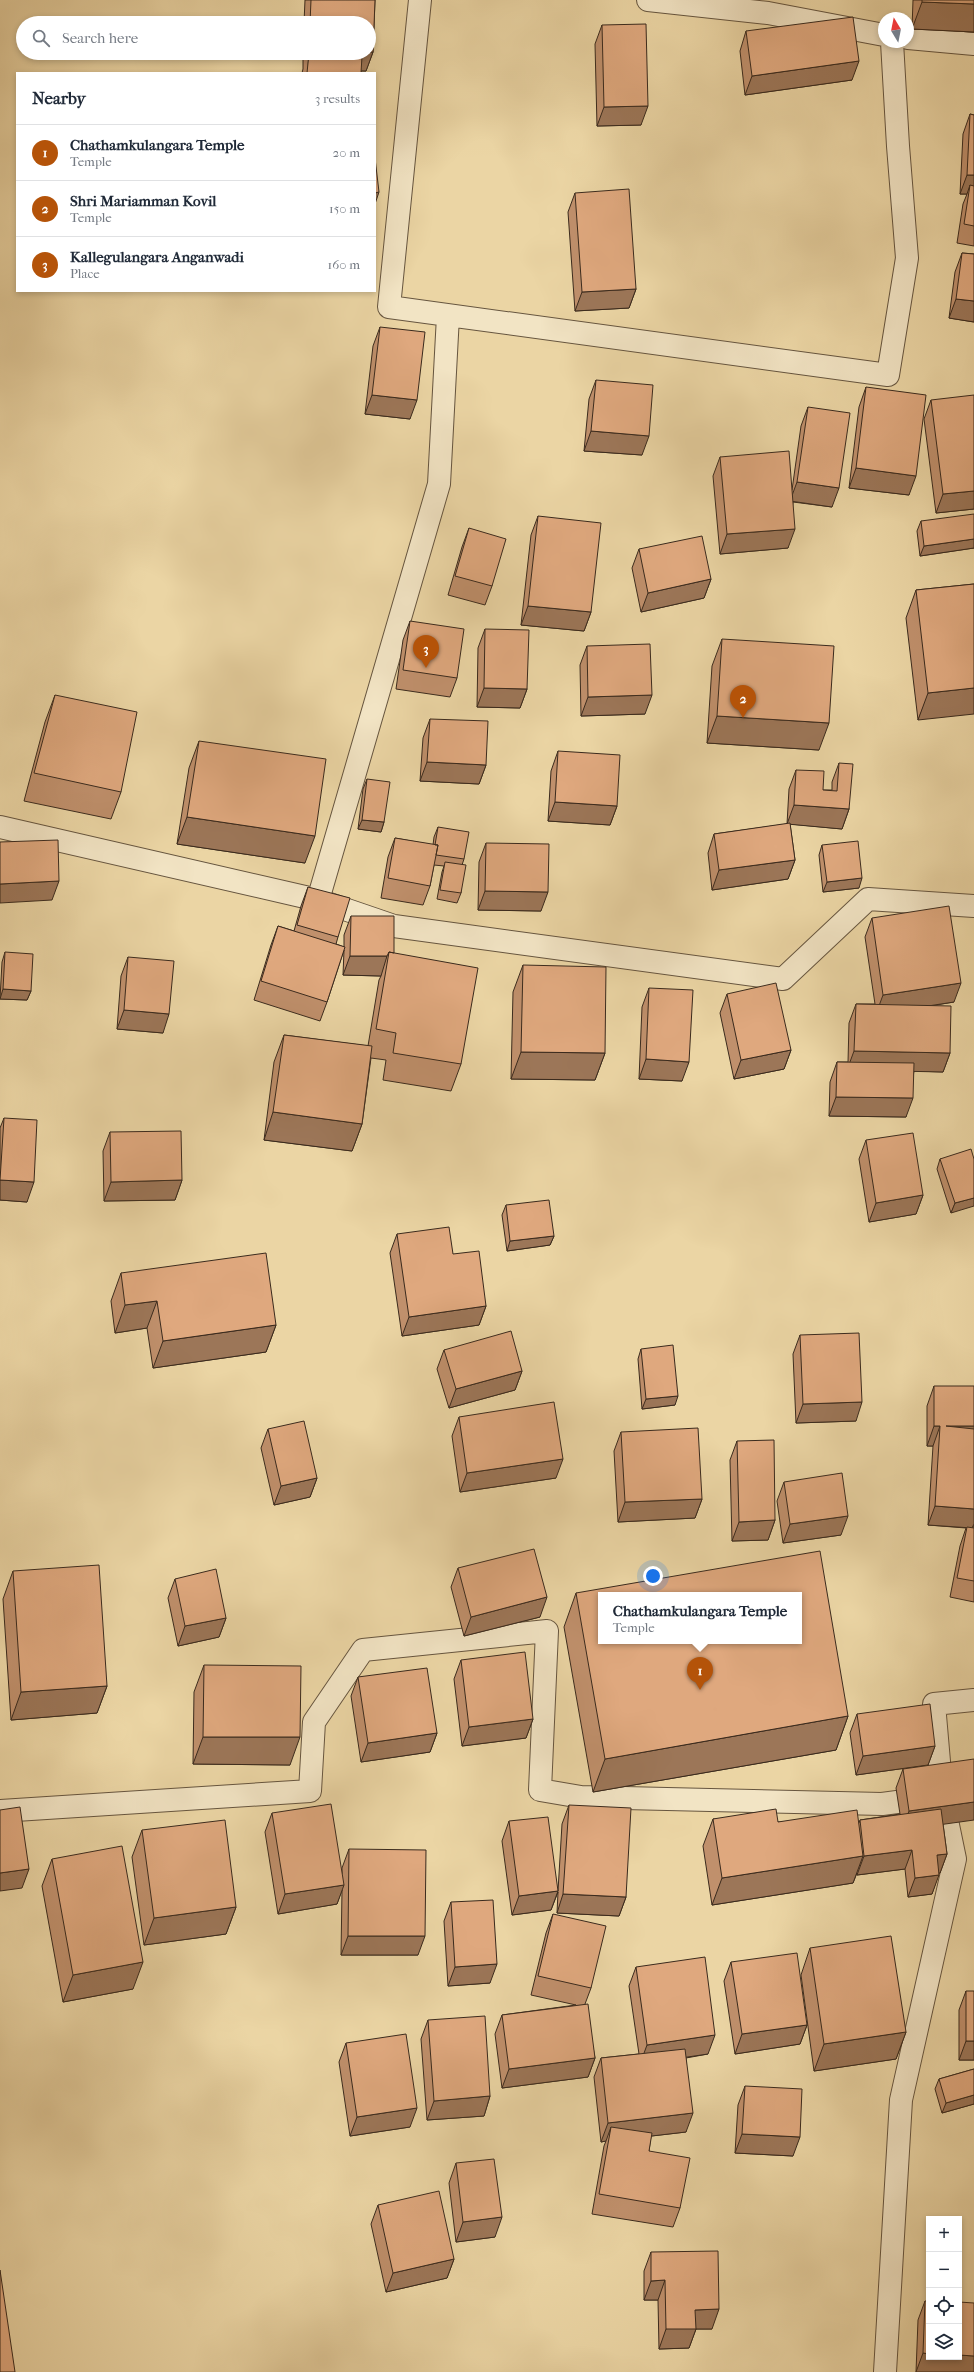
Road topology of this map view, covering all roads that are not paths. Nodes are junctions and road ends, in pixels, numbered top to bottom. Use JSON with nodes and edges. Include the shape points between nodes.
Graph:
{"nodes":[{"id":1,"x":420,"y":0,"type":"edge"},
{"id":2,"x":653,"y":0,"type":"edge"},
{"id":3,"x":878,"y":34,"type":"edge"},
{"id":4,"x":914,"y":39,"type":"edge"},
{"id":5,"x":974,"y":44,"type":"edge"},
{"id":6,"x":892,"y":48,"type":"edge"},
{"id":7,"x":448,"y":316,"type":"junction"},
{"id":8,"x":0,"y":827,"type":"edge"},
{"id":9,"x":318,"y":900,"type":"junction"},
{"id":10,"x":974,"y":906,"type":"edge"},
{"id":11,"x":974,"y":1700,"type":"edge"},
{"id":12,"x":942,"y":1796,"type":"junction"},
{"id":13,"x":0,"y":1811,"type":"edge"},
{"id":14,"x":885,"y":2372,"type":"edge"}],
"edges":[{"from":1,"to":7,"type":"street","via":[[389,307]]},
{"from":2,"to":3,"type":"street","via":[[768,14]]},
{"from":4,"to":5,"type":"street"},
{"from":6,"to":7,"type":"street","via":[[908,258],[888,375]]},
{"from":7,"to":9,"type":"street","via":[[439,484]]},
{"from":8,"to":9,"type":"street"},
{"from":9,"to":10,"type":"street","via":[[394,926],[784,979],[868,899]]},
{"from":11,"to":12,"type":"street","via":[[934,1704]]},
{"from":12,"to":13,"type":"street","via":[[882,1804],[581,1797],[540,1790],[547,1631],[363,1650],[314,1722],[310,1791]]},
{"from":12,"to":14,"type":"street","via":[[955,1859],[901,2100]]}]}
